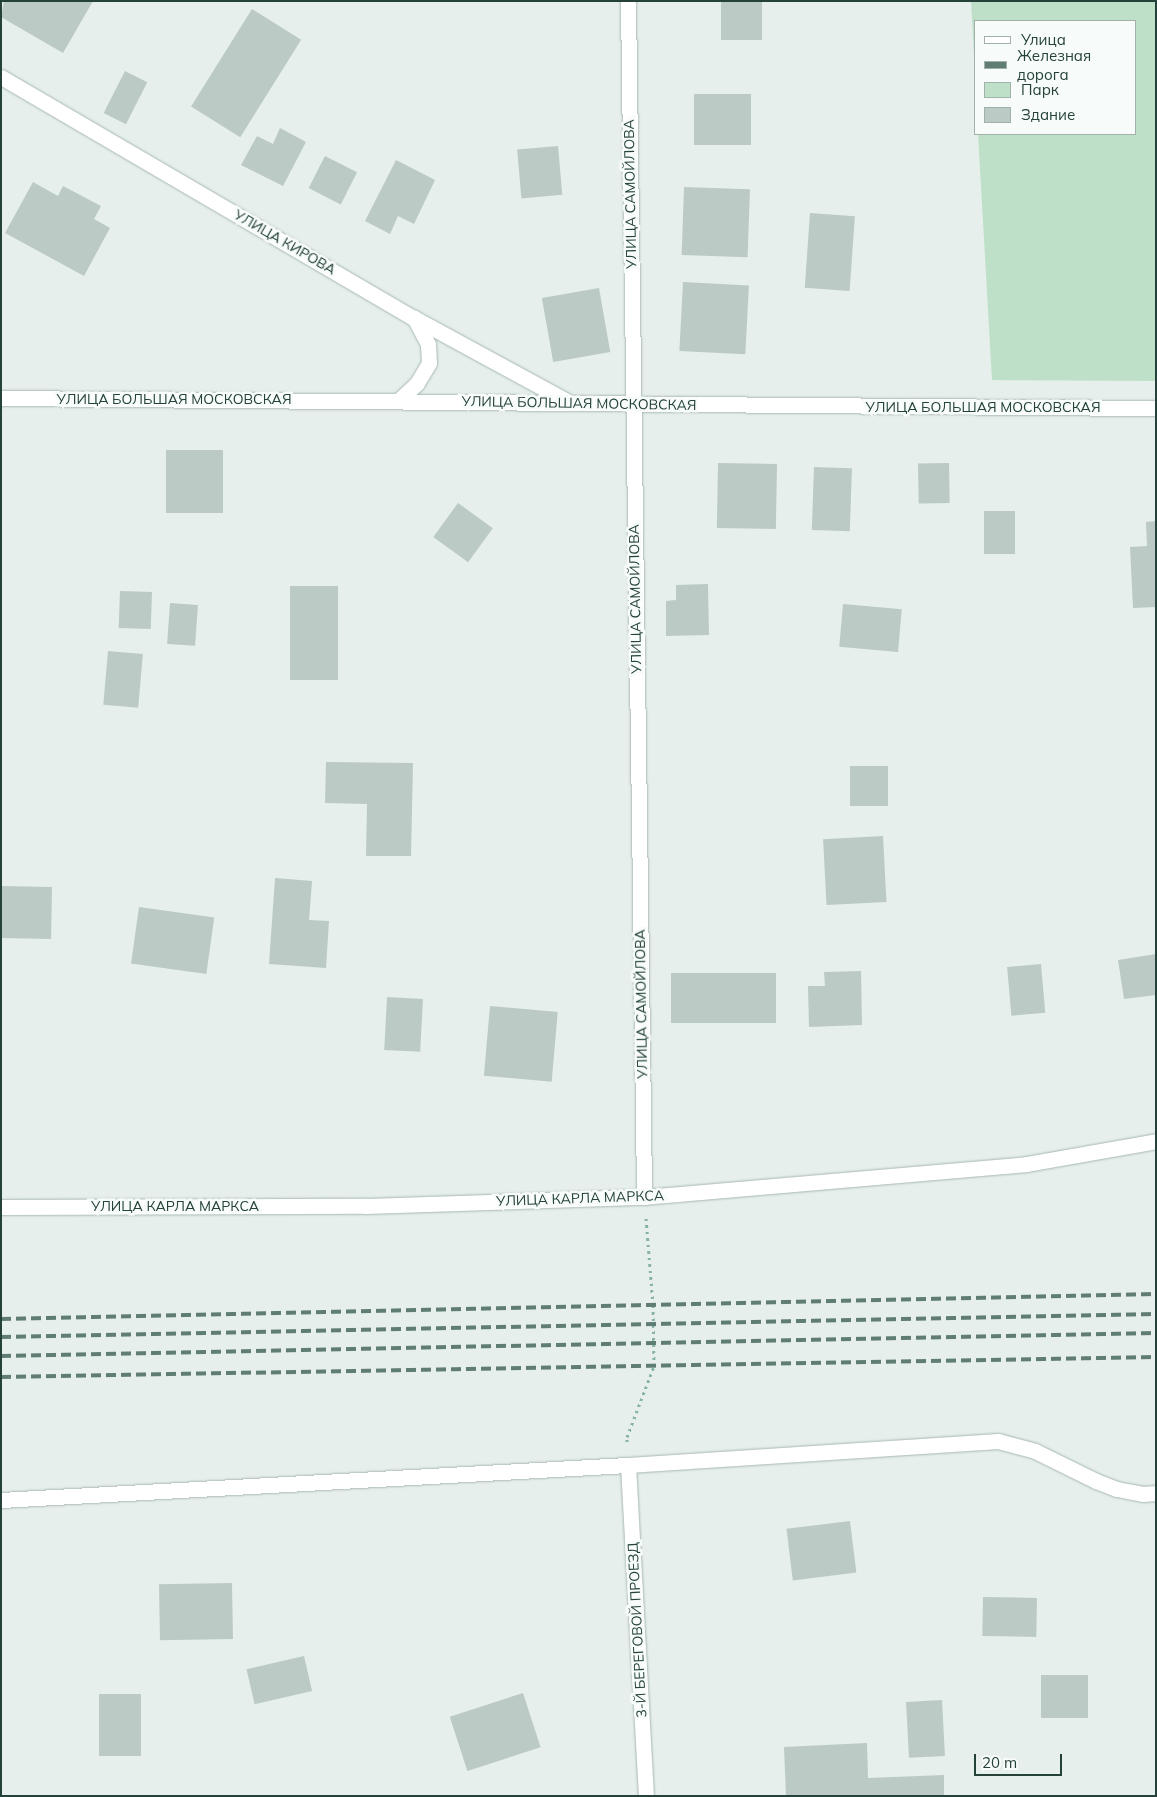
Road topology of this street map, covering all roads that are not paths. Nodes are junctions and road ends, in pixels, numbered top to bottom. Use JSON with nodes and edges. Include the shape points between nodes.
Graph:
{"nodes":[{"id":1,"x":628,"y":1,"type":"edge"},
{"id":2,"x":1,"y":77,"type":"edge"},
{"id":3,"x":414,"y":318,"type":"junction"},
{"id":4,"x":1,"y":398,"type":"edge"},
{"id":5,"x":398,"y":400,"type":"junction"},
{"id":6,"x":571,"y":403,"type":"junction"},
{"id":7,"x":632,"y":404,"type":"junction"},
{"id":8,"x":1156,"y":408,"type":"edge"},
{"id":9,"x":1156,"y":1141,"type":"edge"},
{"id":10,"x":644,"y":1197,"type":"junction"},
{"id":11,"x":1,"y":1207,"type":"edge"},
{"id":12,"x":628,"y":1465,"type":"junction"},
{"id":13,"x":1156,"y":1492,"type":"edge"},
{"id":14,"x":1,"y":1500,"type":"edge"},
{"id":15,"x":646,"y":1796,"type":"edge"}],
"edges":[{"from":1,"to":7,"type":"street","name":"УЛИЦА САМОЙЛОВА"},
{"from":2,"to":3,"type":"street","name":"УЛИЦА КИРОВА"},
{"from":3,"to":5,"type":"street","via":[[428,344],[429,363],[417,383]]},
{"from":3,"to":6,"type":"street","name":"УЛИЦА КИРОВА"},
{"from":4,"to":5,"type":"street","name":"УЛИЦА БОЛЬШАЯ МОСКОВСКАЯ"},
{"from":5,"to":6,"type":"street","name":"УЛИЦА БОЛЬШАЯ МОСКОВСКАЯ"},
{"from":6,"to":7,"type":"street","name":"УЛИЦА БОЛЬШАЯ МОСКОВСКАЯ"},
{"from":7,"to":8,"type":"street","name":"УЛИЦА БОЛЬШАЯ МОСКОВСКАЯ"},
{"from":7,"to":10,"type":"street","name":"УЛИЦА САМОЙЛОВА"},
{"from":9,"to":10,"type":"street","name":"УЛИЦА КАРЛА МАРКСА","via":[[1026,1164]]},
{"from":10,"to":11,"type":"street","name":"УЛИЦА КАРЛА МАРКСА","via":[[366,1206]]},
{"from":12,"to":13,"type":"street","via":[[998,1440],[1035,1451],[1117,1489],[1144,1494]]},
{"from":12,"to":14,"type":"street"},
{"from":12,"to":15,"type":"street","name":"3-Й БЕРЕГОВОЙ ПРОЕЗД"}]}
